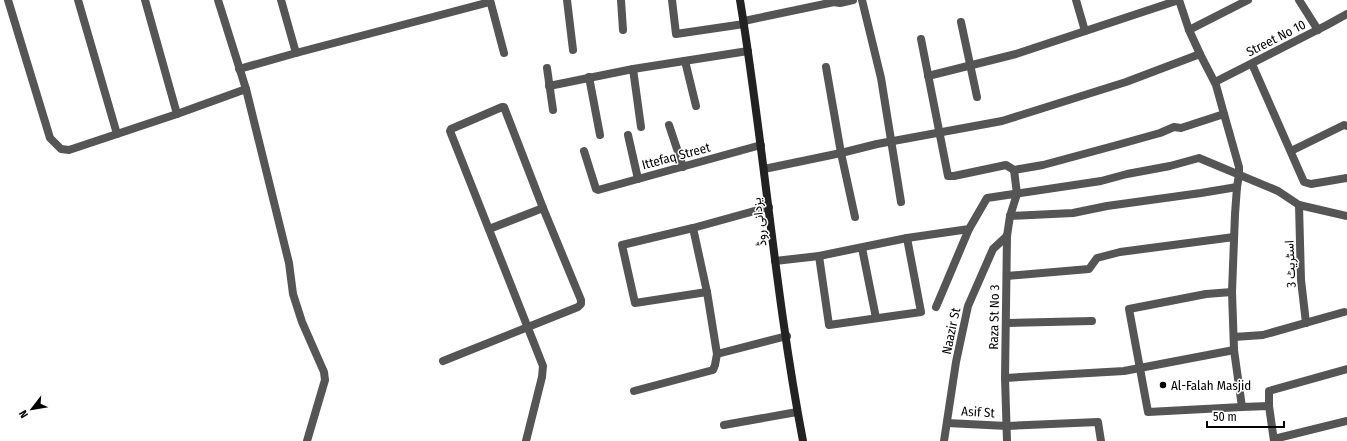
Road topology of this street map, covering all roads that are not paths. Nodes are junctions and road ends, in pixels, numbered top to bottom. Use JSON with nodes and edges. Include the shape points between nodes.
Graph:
{"nodes":[{"id":1,"x":8,"y":0,"type":"edge"},
{"id":2,"x":78,"y":0,"type":"edge"},
{"id":3,"x":145,"y":0,"type":"edge"},
{"id":4,"x":218,"y":0,"type":"edge"},
{"id":5,"x":281,"y":0,"type":"edge"},
{"id":6,"x":567,"y":0,"type":"edge"},
{"id":7,"x":621,"y":0,"type":"edge"},
{"id":8,"x":672,"y":0,"type":"edge"},
{"id":9,"x":740,"y":0,"type":"edge"},
{"id":10,"x":853,"y":0,"type":"edge"},
{"id":11,"x":862,"y":0,"type":"edge"},
{"id":12,"x":1076,"y":0,"type":"edge"},
{"id":13,"x":1179,"y":0,"type":"edge"},
{"id":14,"x":1248,"y":0,"type":"edge"},
{"id":15,"x":1298,"y":0,"type":"edge"},
{"id":16,"x":490,"y":1,"type":"edge"},
{"id":17,"x":1347,"y":14,"type":"edge"},
{"id":18,"x":961,"y":22,"type":"dead end"},
{"id":19,"x":744,"y":23,"type":"junction"},
{"id":20,"x":624,"y":30,"type":"dead end"},
{"id":21,"x":1189,"y":30,"type":"junction"},
{"id":22,"x":1318,"y":30,"type":"junction"},
{"id":23,"x":1086,"y":32,"type":"junction"},
{"id":24,"x":921,"y":39,"type":"dead end"},
{"id":25,"x":573,"y":50,"type":"dead end"},
{"id":26,"x":748,"y":51,"type":"junction"},
{"id":27,"x":296,"y":52,"type":"junction"},
{"id":28,"x":504,"y":53,"type":"dead end"},
{"id":29,"x":1200,"y":54,"type":"junction"},
{"id":30,"x":686,"y":61,"type":"junction"},
{"id":31,"x":1252,"y":64,"type":"junction"},
{"id":32,"x":970,"y":65,"type":"junction"},
{"id":33,"x":826,"y":66,"type":"dead end"},
{"id":34,"x":547,"y":68,"type":"dead end"},
{"id":35,"x":239,"y":69,"type":"junction"},
{"id":36,"x":633,"y":69,"type":"junction"},
{"id":37,"x":928,"y":76,"type":"junction"},
{"id":38,"x":589,"y":77,"type":"junction"},
{"id":39,"x":1215,"y":82,"type":"junction"},
{"id":40,"x":549,"y":86,"type":"junction"},
{"id":41,"x":246,"y":89,"type":"junction"},
{"id":42,"x":977,"y":97,"type":"dead end"},
{"id":43,"x":696,"y":106,"type":"dead end"},
{"id":44,"x":553,"y":110,"type":"dead end"},
{"id":45,"x":177,"y":114,"type":"junction"},
{"id":46,"x":1224,"y":114,"type":"junction"},
{"id":47,"x":669,"y":125,"type":"dead end"},
{"id":48,"x":1347,"y":126,"type":"edge"},
{"id":49,"x":641,"y":127,"type":"dead end"},
{"id":50,"x":939,"y":132,"type":"junction"},
{"id":51,"x":117,"y":134,"type":"junction"},
{"id":52,"x":600,"y":135,"type":"dead end"},
{"id":53,"x":628,"y":135,"type":"dead end"},
{"id":54,"x":890,"y":141,"type":"junction"},
{"id":55,"x":761,"y":145,"type":"junction"},
{"id":56,"x":584,"y":151,"type":"dead end"},
{"id":57,"x":1290,"y":151,"type":"junction"},
{"id":58,"x":841,"y":153,"type":"junction"},
{"id":59,"x":683,"y":167,"type":"junction"},
{"id":60,"x":764,"y":169,"type":"junction"},
{"id":61,"x":1014,"y":170,"type":"junction"},
{"id":62,"x":1239,"y":175,"type":"junction"},
{"id":63,"x":1347,"y":178,"type":"edge"},
{"id":64,"x":638,"y":179,"type":"junction"},
{"id":65,"x":1237,"y":187,"type":"junction"},
{"id":66,"x":1017,"y":194,"type":"junction"},
{"id":67,"x":901,"y":202,"type":"dead end"},
{"id":68,"x":1299,"y":205,"type":"junction"},
{"id":69,"x":769,"y":207,"type":"junction"},
{"id":70,"x":543,"y":208,"type":"junction"},
{"id":71,"x":1010,"y":216,"type":"junction"},
{"id":72,"x":1347,"y":216,"type":"edge"},
{"id":73,"x":855,"y":217,"type":"dead end"},
{"id":74,"x":693,"y":228,"type":"junction"},
{"id":75,"x":490,"y":229,"type":"junction"},
{"id":76,"x":969,"y":229,"type":"junction"},
{"id":77,"x":1007,"y":236,"type":"junction"},
{"id":78,"x":1234,"y":237,"type":"junction"},
{"id":79,"x":907,"y":238,"type":"junction"},
{"id":80,"x":862,"y":248,"type":"junction"},
{"id":81,"x":819,"y":256,"type":"junction"},
{"id":82,"x":775,"y":261,"type":"junction"},
{"id":83,"x":1007,"y":276,"type":"junction"},
{"id":84,"x":707,"y":292,"type":"junction"},
{"id":85,"x":1232,"y":292,"type":"junction"},
{"id":86,"x":936,"y":307,"type":"dead end"},
{"id":87,"x":1344,"y":312,"type":"dead end"},
{"id":88,"x":876,"y":318,"type":"junction"},
{"id":89,"x":1092,"y":321,"type":"dead end"},
{"id":90,"x":1006,"y":323,"type":"junction"},
{"id":91,"x":1306,"y":323,"type":"junction"},
{"id":92,"x":529,"y":327,"type":"junction"},
{"id":93,"x":786,"y":336,"type":"junction"},
{"id":94,"x":1234,"y":337,"type":"junction"},
{"id":95,"x":1234,"y":350,"type":"junction"},
{"id":96,"x":717,"y":354,"type":"junction"},
{"id":97,"x":443,"y":361,"type":"dead end"},
{"id":98,"x":1140,"y":368,"type":"junction"},
{"id":99,"x":1347,"y":369,"type":"edge"},
{"id":100,"x":1005,"y":378,"type":"junction"},
{"id":101,"x":634,"y":391,"type":"dead end"},
{"id":102,"x":1269,"y":406,"type":"junction"},
{"id":103,"x":1242,"y":407,"type":"junction"},
{"id":104,"x":798,"y":412,"type":"junction"},
{"id":105,"x":1347,"y":421,"type":"edge"},
{"id":106,"x":947,"y":423,"type":"junction"},
{"id":107,"x":724,"y":425,"type":"dead end"},
{"id":108,"x":1007,"y":426,"type":"junction"},
{"id":109,"x":1274,"y":440,"type":"edge"},
{"id":110,"x":307,"y":441,"type":"edge"},
{"id":111,"x":526,"y":441,"type":"edge"},
{"id":112,"x":803,"y":441,"type":"edge"},
{"id":113,"x":944,"y":441,"type":"edge"},
{"id":114,"x":1007,"y":441,"type":"edge"},
{"id":115,"x":1101,"y":441,"type":"edge"}],
"edges":[{"from":1,"to":51,"type":"street","via":[[50,138],[60,149],[70,150]]},
{"from":2,"to":51,"type":"street"},
{"from":3,"to":45,"type":"street"},
{"from":4,"to":35,"type":"street"},
{"from":5,"to":27,"type":"street"},
{"from":6,"to":25,"type":"street"},
{"from":7,"to":20,"type":"street"},
{"from":8,"to":19,"type":"street","via":[[676,34]]},
{"from":9,"to":19,"type":"street","name":"یزدانی روڈ"},
{"from":10,"to":19,"type":"street"},
{"from":11,"to":54,"type":"street","via":[[881,78]]},
{"from":12,"to":23,"type":"street"},
{"from":13,"to":21,"type":"street"},
{"from":13,"to":23,"type":"street"},
{"from":14,"to":21,"type":"street"},
{"from":15,"to":22,"type":"street"},
{"from":16,"to":27,"type":"street"},
{"from":16,"to":28,"type":"street"},
{"from":17,"to":22,"type":"street","name":"Street No 10"},
{"from":18,"to":32,"type":"street"},
{"from":19,"to":26,"type":"street","name":"یزدانی روڈ"},
{"from":21,"to":29,"type":"street"},
{"from":22,"to":31,"type":"street","name":"Street No 10"},
{"from":23,"to":32,"type":"street","via":[[1016,54]]},
{"from":24,"to":37,"type":"street"},
{"from":26,"to":30,"type":"street"},
{"from":26,"to":55,"type":"street","name":"یزدانی روڈ"},
{"from":27,"to":35,"type":"street"},
{"from":29,"to":39,"type":"street"},
{"from":29,"to":50,"type":"street","via":[[1126,82],[1037,111],[1002,121]]},
{"from":30,"to":36,"type":"street"},
{"from":30,"to":43,"type":"street"},
{"from":31,"to":39,"type":"street","name":"Street No 10"},
{"from":31,"to":57,"type":"street"},
{"from":32,"to":37,"type":"street"},
{"from":32,"to":42,"type":"street"},
{"from":33,"to":58,"type":"street"},
{"from":34,"to":40,"type":"street"},
{"from":35,"to":41,"type":"street"},
{"from":36,"to":38,"type":"street"},
{"from":36,"to":49,"type":"street"},
{"from":37,"to":50,"type":"street"},
{"from":38,"to":40,"type":"street"},
{"from":38,"to":52,"type":"street"},
{"from":39,"to":46,"type":"street"},
{"from":40,"to":44,"type":"street"},
{"from":41,"to":45,"type":"street"},
{"from":41,"to":110,"type":"street","via":[[288,263],[293,294],[324,372],[325,380]]},
{"from":45,"to":51,"type":"street"},
{"from":46,"to":61,"type":"street","via":[[1043,165]]},
{"from":46,"to":62,"type":"street"},
{"from":47,"to":59,"type":"street"},
{"from":48,"to":57,"type":"street","via":[[1344,125]]},
{"from":50,"to":54,"type":"street"},
{"from":50,"to":61,"type":"street","via":[[948,176],[1006,165]]},
{"from":53,"to":64,"type":"street"},
{"from":54,"to":58,"type":"street"},
{"from":54,"to":67,"type":"street"},
{"from":55,"to":59,"type":"street","name":"Ittefaq Street"},
{"from":55,"to":60,"type":"street","name":"یزدانی روڈ"},
{"from":56,"to":64,"type":"street","name":"Ittefaq Street","via":[[597,190]]},
{"from":57,"to":63,"type":"street","via":[[1304,182],[1311,184]]},
{"from":58,"to":60,"type":"street"},
{"from":58,"to":73,"type":"street"},
{"from":59,"to":64,"type":"street","name":"Ittefaq Street"},
{"from":60,"to":69,"type":"street","name":"یزدانی روڈ"},
{"from":61,"to":66,"type":"street"},
{"from":62,"to":65,"type":"street"},
{"from":62,"to":66,"type":"street","via":[[1199,158],[1101,182]]},
{"from":62,"to":68,"type":"street","via":[[1278,191]]},
{"from":65,"to":71,"type":"street","via":[[1073,213]]},
{"from":65,"to":78,"type":"street"},
{"from":66,"to":71,"type":"street","name":"Raza St No 3"},
{"from":66,"to":76,"type":"street","via":[[986,198]]},
{"from":68,"to":72,"type":"street"},
{"from":68,"to":91,"type":"street","name":"اسٹریٹ 3","via":[[1301,280]]},
{"from":69,"to":74,"type":"street"},
{"from":69,"to":82,"type":"street","name":"یزدانی روڈ"},
{"from":70,"to":75,"type":"street"},
{"from":70,"to":75,"type":"street","via":[[502,107],[450,129]]},
{"from":70,"to":92,"type":"street","via":[[581,304]]},
{"from":71,"to":77,"type":"street","name":"Raza St No 3"},
{"from":74,"to":84,"type":"street"},
{"from":74,"to":84,"type":"street","via":[[622,245],[635,303]]},
{"from":75,"to":92,"type":"street"},
{"from":76,"to":79,"type":"street"},
{"from":76,"to":86,"type":"street"},
{"from":77,"to":83,"type":"street","name":"Raza St No 3"},
{"from":77,"to":106,"type":"street","name":"Naazir St","via":[[993,250],[968,306]]},
{"from":78,"to":83,"type":"street","via":[[1120,252],[1097,258],[1089,269]]},
{"from":78,"to":85,"type":"street"},
{"from":79,"to":80,"type":"street"},
{"from":79,"to":88,"type":"street","via":[[920,312]]},
{"from":80,"to":81,"type":"street"},
{"from":80,"to":88,"type":"street"},
{"from":81,"to":82,"type":"street"},
{"from":81,"to":88,"type":"street","via":[[830,325]]},
{"from":82,"to":93,"type":"street","name":"یزدانی روڈ"},
{"from":83,"to":90,"type":"street","name":"Raza St No 3"},
{"from":84,"to":96,"type":"street"},
{"from":85,"to":94,"type":"street"},
{"from":85,"to":98,"type":"street","via":[[1206,294],[1129,309]]},
{"from":87,"to":91,"type":"street"},
{"from":89,"to":90,"type":"street"},
{"from":90,"to":100,"type":"street","name":"Raza St No 3"},
{"from":91,"to":94,"type":"street","via":[[1263,335]]},
{"from":92,"to":97,"type":"street"},
{"from":92,"to":111,"type":"street","via":[[543,366]]},
{"from":93,"to":96,"type":"street"},
{"from":93,"to":104,"type":"street","name":"یزدانی روڈ"},
{"from":94,"to":95,"type":"street"},
{"from":95,"to":98,"type":"street"},
{"from":95,"to":103,"type":"street"},
{"from":96,"to":101,"type":"street","via":[[713,370]]},
{"from":98,"to":100,"type":"street"},
{"from":98,"to":103,"type":"street","via":[[1148,412]]},
{"from":99,"to":102,"type":"street","via":[[1269,391]]},
{"from":100,"to":108,"type":"street","name":"Raza St No 3"},
{"from":102,"to":103,"type":"street"},
{"from":102,"to":109,"type":"street"},
{"from":104,"to":107,"type":"street"},
{"from":104,"to":112,"type":"street","name":"یزدانی روڈ"},
{"from":105,"to":109,"type":"street"},
{"from":106,"to":108,"type":"street","name":"Asif St"},
{"from":106,"to":113,"type":"street","name":"Naazir St"},
{"from":108,"to":114,"type":"street","name":"Raza St No 3"},
{"from":108,"to":115,"type":"street","name":"Asif St","via":[[1098,422]]}]}
